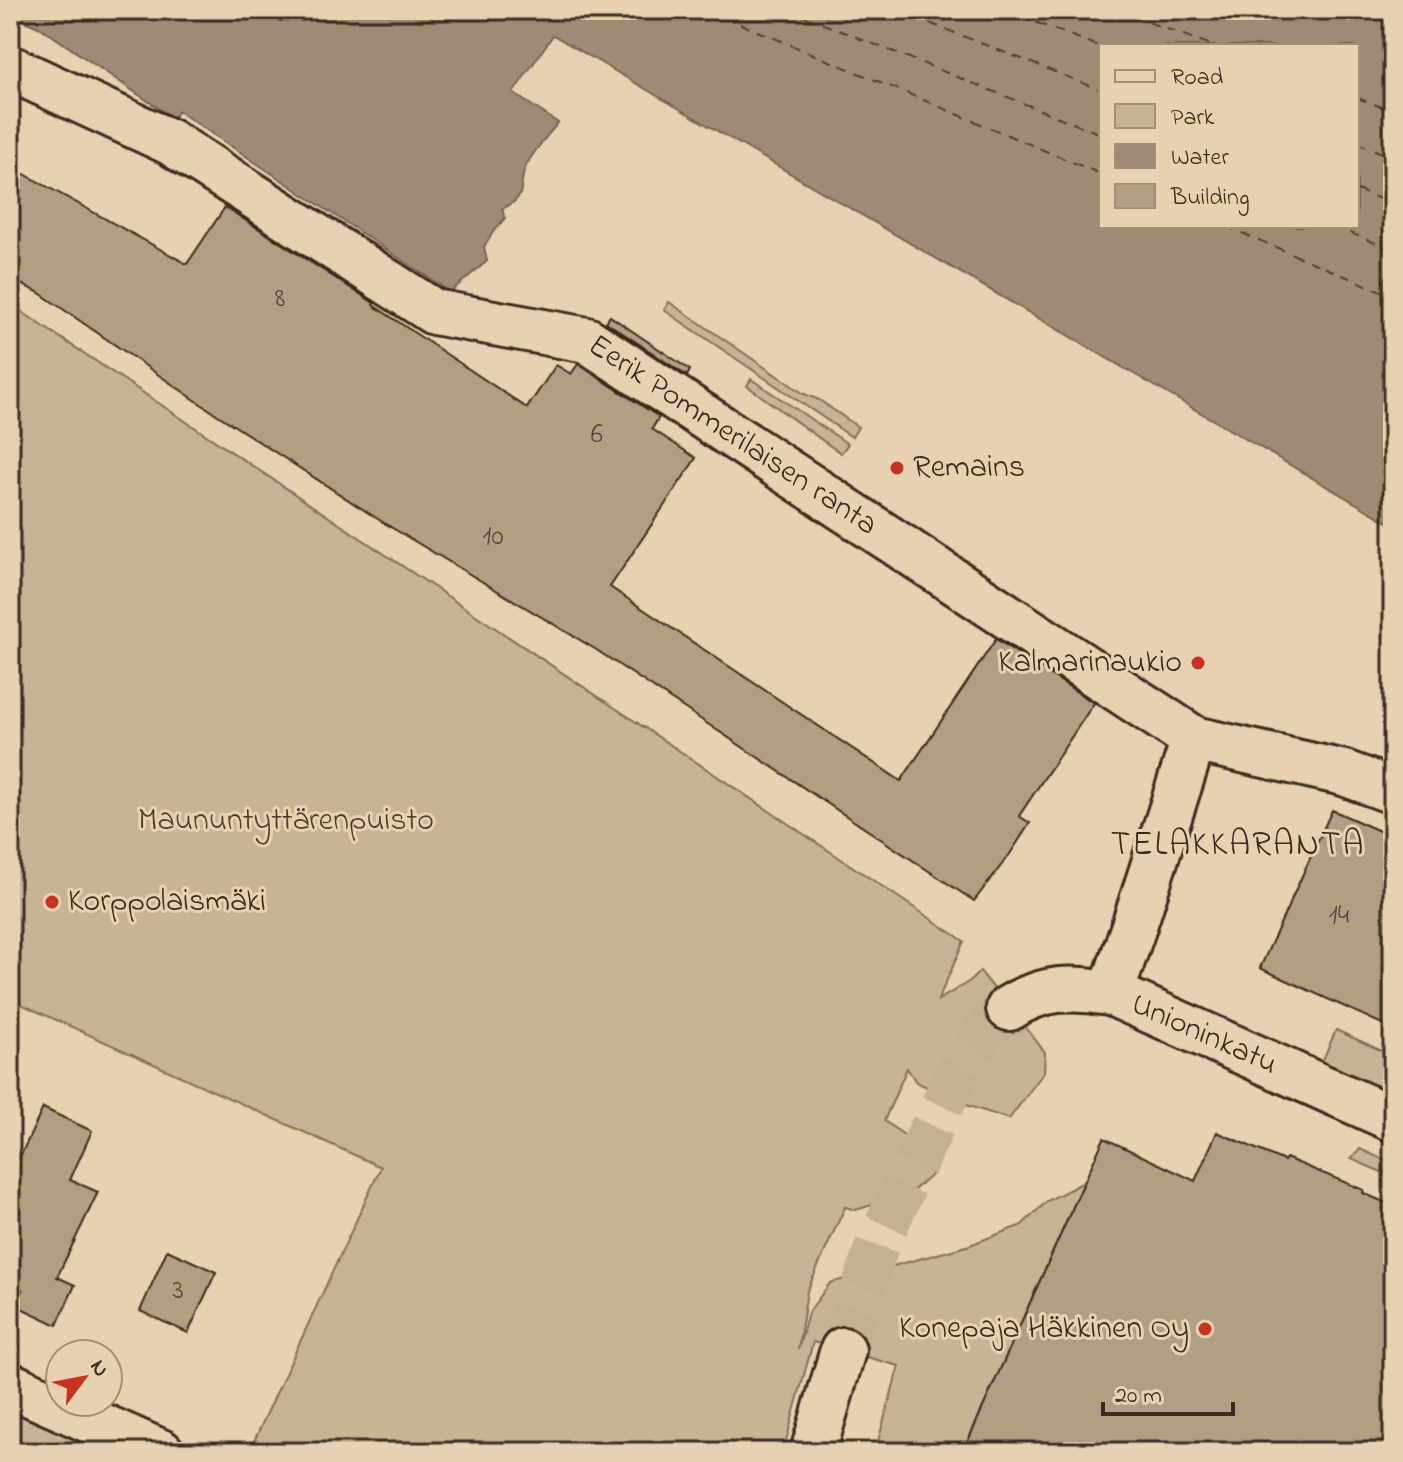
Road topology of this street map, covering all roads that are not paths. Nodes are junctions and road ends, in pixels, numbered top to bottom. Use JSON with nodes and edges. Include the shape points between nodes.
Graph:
{"nodes":[{"id":1,"x":10,"y":68,"type":"edge"},
{"id":2,"x":1194,"y":739,"type":"junction"},
{"id":3,"x":1393,"y":791,"type":"edge"},
{"id":4,"x":1111,"y":993,"type":"junction"},
{"id":5,"x":1009,"y":1008,"type":"tunnel mouth"},
{"id":6,"x":1393,"y":1119,"type":"edge"},
{"id":7,"x":843,"y":1350,"type":"tunnel mouth"},
{"id":8,"x":10,"y":1385,"type":"edge"},
{"id":9,"x":161,"y":1452,"type":"edge"},
{"id":10,"x":813,"y":1452,"type":"edge"}],
"edges":[{"from":1,"to":2,"type":"street","name":"Eerik Pommerilaisen ranta","via":[[170,142],[434,312],[587,340]]},
{"from":2,"to":3,"type":"street","via":[[1344,773]]},
{"from":2,"to":4,"type":"street"},
{"from":4,"to":5,"type":"street","name":"Unioninkatu","via":[[1063,988],[1040,992]]},
{"from":4,"to":6,"type":"street","name":"Unioninkatu"},
{"from":7,"to":10,"type":"street"},
{"from":8,"to":9,"type":"street"}]}
